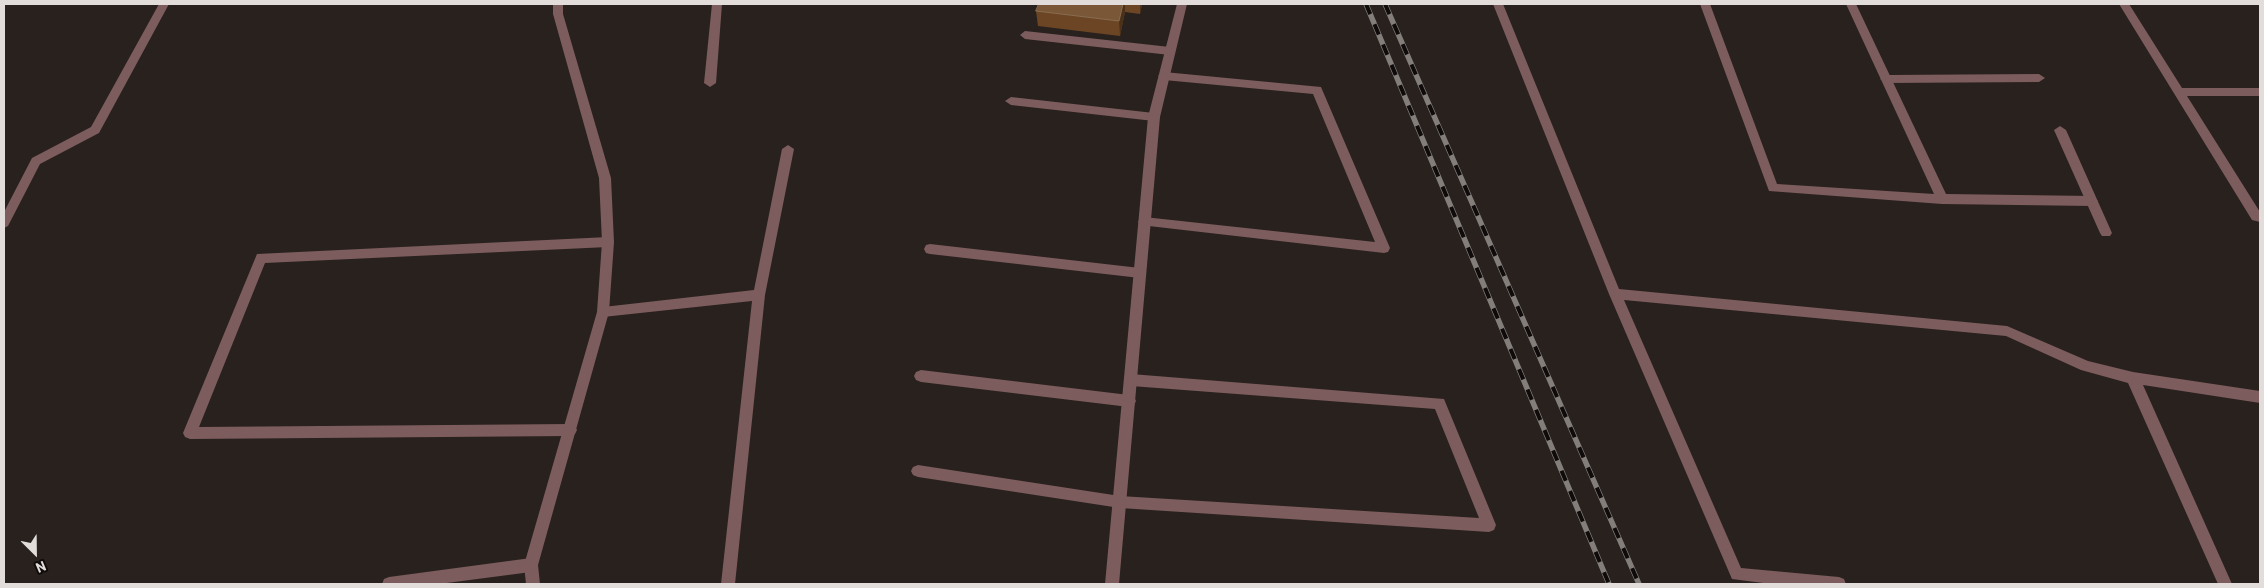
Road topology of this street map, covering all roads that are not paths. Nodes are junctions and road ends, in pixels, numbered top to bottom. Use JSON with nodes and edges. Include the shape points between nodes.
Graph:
{"nodes":[{"id":1,"x":164,"y":4,"type":"edge"},
{"id":2,"x":558,"y":4,"type":"edge"},
{"id":3,"x":717,"y":4,"type":"edge"},
{"id":4,"x":1182,"y":4,"type":"edge"},
{"id":5,"x":1498,"y":4,"type":"edge"},
{"id":6,"x":1705,"y":4,"type":"edge"},
{"id":7,"x":1851,"y":4,"type":"edge"},
{"id":8,"x":2124,"y":4,"type":"edge"},
{"id":9,"x":1025,"y":35,"type":"dead end"},
{"id":10,"x":1170,"y":51,"type":"junction"},
{"id":11,"x":1164,"y":76,"type":"junction"},
{"id":12,"x":2039,"y":78,"type":"dead end"},
{"id":13,"x":1886,"y":79,"type":"junction"},
{"id":14,"x":710,"y":83,"type":"dead end"},
{"id":15,"x":2178,"y":92,"type":"junction"},
{"id":16,"x":2260,"y":92,"type":"edge"},
{"id":17,"x":1011,"y":101,"type":"dead end"},
{"id":18,"x":1154,"y":117,"type":"junction"},
{"id":19,"x":2060,"y":130,"type":"dead end"},
{"id":20,"x":788,"y":149,"type":"dead end"},
{"id":21,"x":1942,"y":199,"type":"junction"},
{"id":22,"x":2092,"y":202,"type":"junction"},
{"id":23,"x":2260,"y":217,"type":"edge"},
{"id":24,"x":1144,"y":222,"type":"junction"},
{"id":25,"x":4,"y":223,"type":"edge"},
{"id":26,"x":2106,"y":233,"type":"dead end"},
{"id":27,"x":608,"y":242,"type":"junction"},
{"id":28,"x":930,"y":249,"type":"dead end"},
{"id":29,"x":1140,"y":273,"type":"junction"},
{"id":30,"x":1614,"y":294,"type":"junction"},
{"id":31,"x":759,"y":295,"type":"junction"},
{"id":32,"x":603,"y":312,"type":"junction"},
{"id":33,"x":921,"y":376,"type":"dead end"},
{"id":34,"x":2133,"y":378,"type":"junction"},
{"id":35,"x":1131,"y":380,"type":"junction"},
{"id":36,"x":2260,"y":397,"type":"edge"},
{"id":37,"x":1129,"y":401,"type":"junction"},
{"id":38,"x":570,"y":430,"type":"junction"},
{"id":39,"x":918,"y":471,"type":"dead end"},
{"id":40,"x":1120,"y":502,"type":"junction"},
{"id":41,"x":531,"y":565,"type":"junction"},
{"id":42,"x":1739,"y":579,"type":"edge"},
{"id":43,"x":389,"y":584,"type":"edge"},
{"id":44,"x":533,"y":584,"type":"edge"},
{"id":45,"x":728,"y":584,"type":"edge"},
{"id":46,"x":1112,"y":584,"type":"edge"},
{"id":47,"x":1839,"y":584,"type":"edge"},
{"id":48,"x":2225,"y":584,"type":"edge"}],
"edges":[{"from":1,"to":25,"type":"street","via":[[94,130],[36,161]]},
{"from":2,"to":27,"type":"street","via":[[558,14],[605,178]]},
{"from":3,"to":14,"type":"street"},
{"from":4,"to":10,"type":"street"},
{"from":5,"to":30,"type":"street"},
{"from":6,"to":21,"type":"street","via":[[1773,188]]},
{"from":7,"to":13,"type":"street"},
{"from":8,"to":15,"type":"street"},
{"from":9,"to":10,"type":"street"},
{"from":10,"to":11,"type":"street"},
{"from":11,"to":18,"type":"street"},
{"from":11,"to":24,"type":"street","via":[[1317,90],[1384,248]]},
{"from":12,"to":13,"type":"street"},
{"from":13,"to":21,"type":"street"},
{"from":15,"to":16,"type":"street"},
{"from":15,"to":23,"type":"street","via":[[2256,217]]},
{"from":17,"to":18,"type":"street"},
{"from":18,"to":24,"type":"street"},
{"from":19,"to":22,"type":"street"},
{"from":20,"to":31,"type":"street"},
{"from":21,"to":22,"type":"street"},
{"from":22,"to":26,"type":"street"},
{"from":24,"to":29,"type":"street"},
{"from":27,"to":32,"type":"street"},
{"from":27,"to":38,"type":"street","via":[[261,258],[190,433]]},
{"from":28,"to":29,"type":"street"},
{"from":29,"to":35,"type":"street"},
{"from":30,"to":34,"type":"street","via":[[2007,331],[2086,366]]},
{"from":30,"to":42,"type":"street"},
{"from":31,"to":32,"type":"street"},
{"from":31,"to":45,"type":"street"},
{"from":32,"to":38,"type":"street"},
{"from":33,"to":37,"type":"street"},
{"from":34,"to":36,"type":"street"},
{"from":34,"to":48,"type":"street"},
{"from":35,"to":37,"type":"street"},
{"from":35,"to":40,"type":"street","via":[[1439,402],[1489,525]]},
{"from":37,"to":40,"type":"street"},
{"from":38,"to":41,"type":"street"},
{"from":39,"to":40,"type":"street"},
{"from":40,"to":46,"type":"street"},
{"from":41,"to":43,"type":"street"},
{"from":41,"to":44,"type":"street"},
{"from":42,"to":47,"type":"street"}]}
